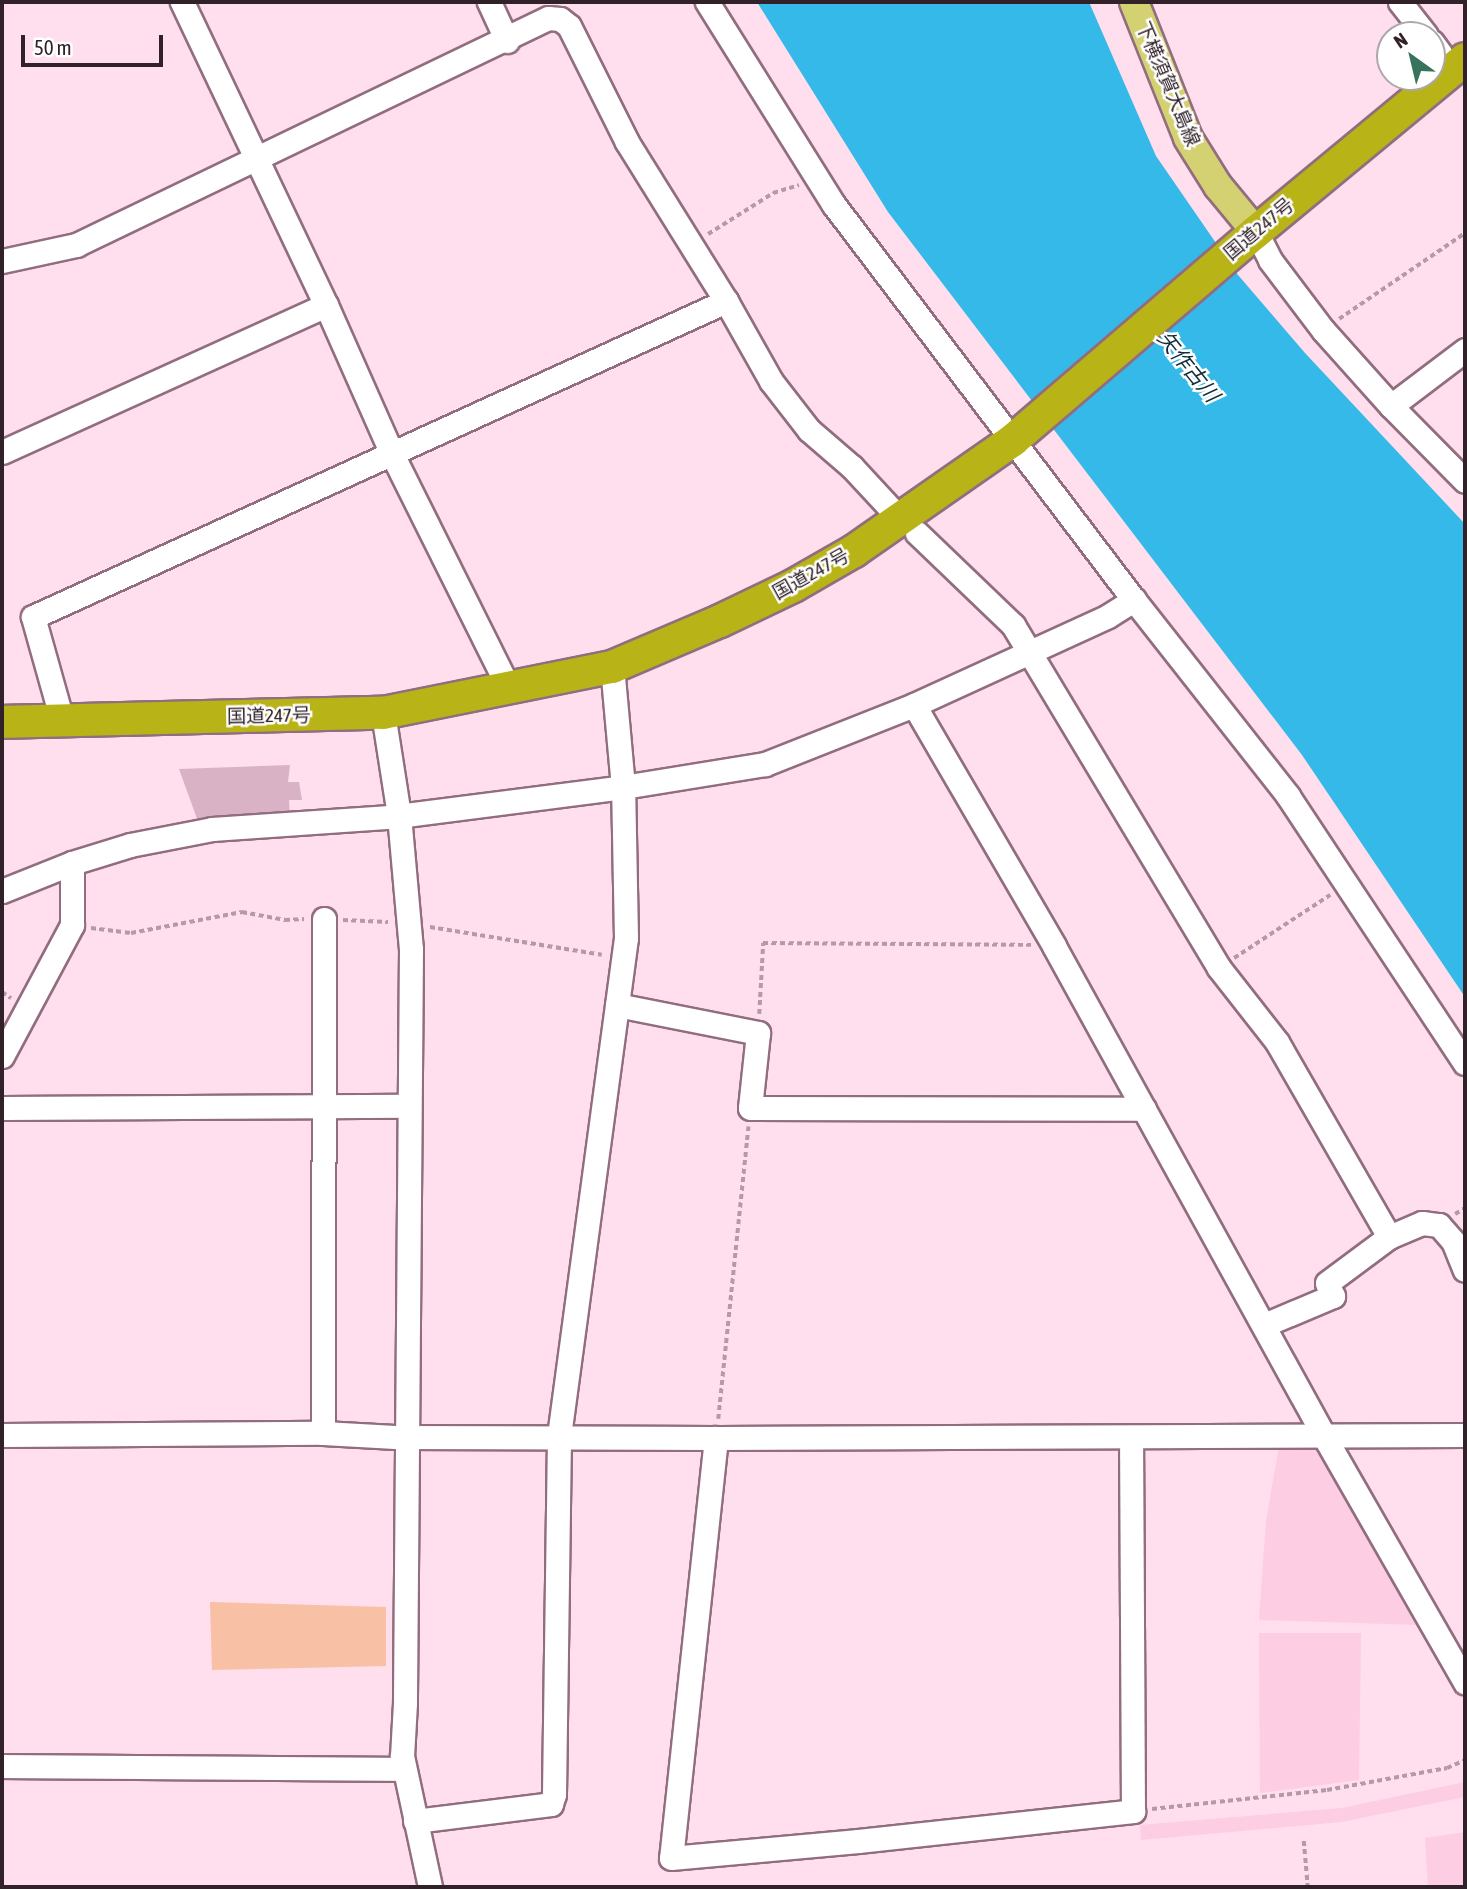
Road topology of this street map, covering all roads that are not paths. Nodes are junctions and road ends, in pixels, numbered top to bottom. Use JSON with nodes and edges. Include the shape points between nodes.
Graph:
{"nodes":[{"id":1,"x":183,"y":2,"type":"edge"},
{"id":2,"x":489,"y":2,"type":"edge"},
{"id":3,"x":707,"y":2,"type":"edge"},
{"id":4,"x":1134,"y":2,"type":"edge"},
{"id":5,"x":1400,"y":2,"type":"edge"},
{"id":6,"x":1417,"y":21,"type":"edge"},
{"id":7,"x":507,"y":41,"type":"junction"},
{"id":8,"x":1397,"y":91,"type":"edge"},
{"id":9,"x":256,"y":156,"type":"junction"},
{"id":10,"x":1256,"y":232,"type":"junction"},
{"id":11,"x":2,"y":261,"type":"edge"},
{"id":12,"x":726,"y":301,"type":"junction"},
{"id":13,"x":326,"y":305,"type":"junction"},
{"id":14,"x":1465,"y":349,"type":"edge"},
{"id":15,"x":1391,"y":407,"type":"junction"},
{"id":16,"x":1013,"y":440,"type":"junction"},
{"id":17,"x":2,"y":452,"type":"edge"},
{"id":18,"x":392,"y":454,"type":"junction"},
{"id":19,"x":1465,"y":481,"type":"edge"},
{"id":20,"x":890,"y":508,"type":"dead end"},
{"id":21,"x":917,"y":533,"type":"dead end"},
{"id":22,"x":1134,"y":600,"type":"junction"},
{"id":23,"x":1030,"y":652,"type":"junction"},
{"id":24,"x":612,"y":667,"type":"junction"},
{"id":25,"x":509,"y":689,"type":"junction"},
{"id":26,"x":914,"y":705,"type":"junction"},
{"id":27,"x":383,"y":713,"type":"junction"},
{"id":28,"x":62,"y":720,"type":"junction"},
{"id":29,"x":2,"y":722,"type":"edge"},
{"id":30,"x":623,"y":788,"type":"junction"},
{"id":31,"x":399,"y":815,"type":"junction"},
{"id":32,"x":72,"y":863,"type":"junction"},
{"id":33,"x":2,"y":891,"type":"edge"},
{"id":34,"x":324,"y":919,"type":"road end"},
{"id":35,"x":617,"y":1005,"type":"junction"},
{"id":36,"x":2,"y":1056,"type":"edge"},
{"id":37,"x":1465,"y":1063,"type":"edge"},
{"id":38,"x":324,"y":1106,"type":"junction"},
{"id":39,"x":410,"y":1106,"type":"junction"},
{"id":40,"x":2,"y":1108,"type":"edge"},
{"id":41,"x":1144,"y":1109,"type":"junction"},
{"id":42,"x":1389,"y":1237,"type":"junction"},
{"id":43,"x":1465,"y":1270,"type":"edge"},
{"id":44,"x":1264,"y":1325,"type":"junction"},
{"id":45,"x":323,"y":1433,"type":"junction"},
{"id":46,"x":1465,"y":1435,"type":"edge"},
{"id":47,"x":2,"y":1436,"type":"edge"},
{"id":48,"x":1324,"y":1436,"type":"junction"},
{"id":49,"x":406,"y":1437,"type":"junction"},
{"id":50,"x":559,"y":1437,"type":"junction"},
{"id":51,"x":716,"y":1438,"type":"junction"},
{"id":52,"x":1131,"y":1438,"type":"junction"},
{"id":53,"x":1465,"y":1682,"type":"edge"},
{"id":54,"x":2,"y":1766,"type":"edge"},
{"id":55,"x":404,"y":1769,"type":"junction"},
{"id":56,"x":415,"y":1821,"type":"junction"},
{"id":57,"x":430,"y":1887,"type":"edge"}],
"edges":[{"from":1,"to":9,"type":"street"},
{"from":2,"to":7,"type":"street"},
{"from":3,"to":16,"type":"street","via":[[834,205]]},
{"from":4,"to":10,"type":"main road","name":"下横須賀大島線","via":[[1188,138],[1217,186]]},
{"from":5,"to":6,"type":"street"},
{"from":7,"to":9,"type":"street"},
{"from":7,"to":12,"type":"street","via":[[548,18],[569,26],[626,142]]},
{"from":8,"to":10,"type":"highway","name":"国道247号"},
{"from":9,"to":11,"type":"street","via":[[76,245]]},
{"from":9,"to":13,"type":"street"},
{"from":10,"to":15,"type":"street","via":[[1270,260],[1323,330]]},
{"from":10,"to":16,"type":"highway","name":"国道247号"},
{"from":12,"to":18,"type":"street"},
{"from":12,"to":20,"type":"street","via":[[771,381],[809,430]]},
{"from":13,"to":17,"type":"street"},
{"from":13,"to":18,"type":"street"},
{"from":14,"to":15,"type":"street"},
{"from":15,"to":19,"type":"street"},
{"from":16,"to":22,"type":"street"},
{"from":16,"to":24,"type":"highway","name":"国道247号","via":[[818,572]]},
{"from":18,"to":25,"type":"street"},
{"from":18,"to":28,"type":"street","via":[[33,617]]},
{"from":21,"to":23,"type":"street","via":[[1013,625]]},
{"from":22,"to":23,"type":"street"},
{"from":22,"to":37,"type":"street","via":[[1288,796]]},
{"from":23,"to":26,"type":"street"},
{"from":23,"to":42,"type":"street","via":[[1219,968],[1277,1042]]},
{"from":24,"to":25,"type":"highway","name":"国道247号"},
{"from":24,"to":30,"type":"street"},
{"from":25,"to":27,"type":"highway","name":"国道247号"},
{"from":26,"to":30,"type":"street","via":[[765,764]]},
{"from":26,"to":41,"type":"street"},
{"from":27,"to":28,"type":"highway","name":"国道247号"},
{"from":27,"to":31,"type":"street"},
{"from":28,"to":29,"type":"highway","name":"国道247号"},
{"from":30,"to":31,"type":"street"},
{"from":30,"to":35,"type":"street","via":[[626,938]]},
{"from":31,"to":32,"type":"street","via":[[212,829],[130,845]]},
{"from":31,"to":39,"type":"street","via":[[410,926]]},
{"from":32,"to":33,"type":"street"},
{"from":32,"to":36,"type":"street","via":[[72,925]]},
{"from":34,"to":38,"type":"street"},
{"from":35,"to":41,"type":"street","via":[[758,1032],[750,1108]]},
{"from":35,"to":50,"type":"street"},
{"from":38,"to":39,"type":"street"},
{"from":38,"to":40,"type":"street"},
{"from":38,"to":45,"type":"street"},
{"from":39,"to":49,"type":"street"},
{"from":41,"to":44,"type":"street"},
{"from":42,"to":43,"type":"street","via":[[1422,1223],[1439,1225],[1453,1241]]},
{"from":42,"to":44,"type":"street","via":[[1327,1283],[1333,1296]]},
{"from":44,"to":48,"type":"street"},
{"from":45,"to":47,"type":"street"},
{"from":45,"to":49,"type":"street"},
{"from":46,"to":48,"type":"street"},
{"from":48,"to":52,"type":"street"},
{"from":48,"to":53,"type":"street"},
{"from":49,"to":50,"type":"street"},
{"from":49,"to":55,"type":"street"},
{"from":50,"to":51,"type":"street"},
{"from":50,"to":56,"type":"street","via":[[551,1804]]},
{"from":51,"to":52,"type":"street"},
{"from":51,"to":52,"type":"street","via":[[671,1858],[1133,1811]]},
{"from":54,"to":55,"type":"street"},
{"from":55,"to":56,"type":"street"},
{"from":56,"to":57,"type":"street"}]}
